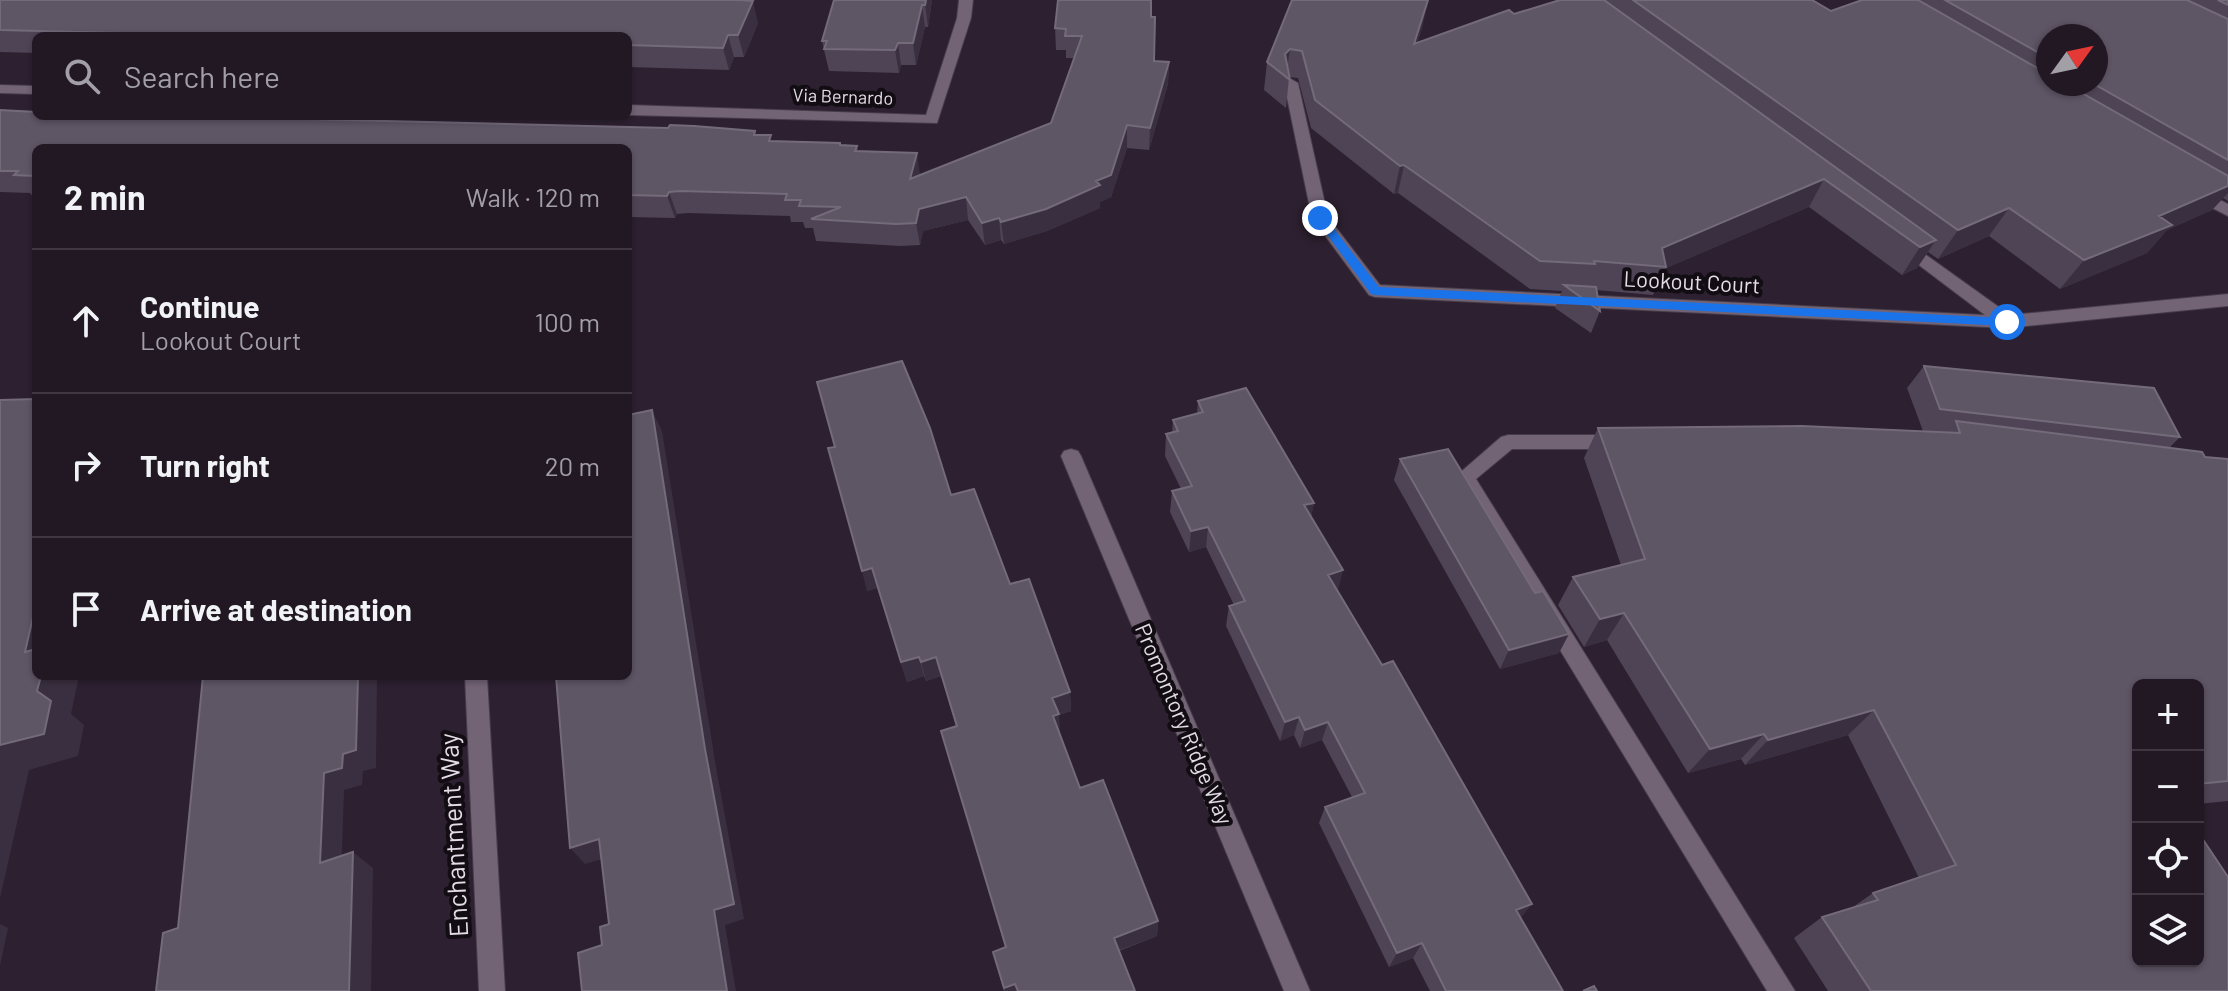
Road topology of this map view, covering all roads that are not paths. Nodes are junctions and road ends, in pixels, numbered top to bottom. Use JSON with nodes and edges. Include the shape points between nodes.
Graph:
{"nodes":[{"id":1,"x":966,"y":0,"type":"edge"},
{"id":2,"x":1291,"y":83,"type":"edge"},
{"id":3,"x":0,"y":89,"type":"edge"},
{"id":4,"x":32,"y":90,"type":"edge"},
{"id":5,"x":632,"y":110,"type":"edge"},
{"id":6,"x":2175,"y":180,"type":"edge"},
{"id":7,"x":2228,"y":211,"type":"edge"},
{"id":8,"x":1893,"y":237,"type":"edge"},
{"id":9,"x":2228,"y":300,"type":"edge"},
{"id":10,"x":2007,"y":322,"type":"junction"},
{"id":11,"x":1633,"y":442,"type":"edge"},
{"id":12,"x":1071,"y":456,"type":"dead end"},
{"id":13,"x":476,"y":680,"type":"edge"},
{"id":14,"x":492,"y":991,"type":"edge"},
{"id":15,"x":1297,"y":991,"type":"edge"},
{"id":16,"x":1782,"y":991,"type":"edge"}],
"edges":[{"from":1,"to":5,"type":"street","name":"Via Bernardo","via":[[932,120]]},
{"from":2,"to":10,"type":"street","name":"Lookout Court","via":[[1320,218],[1375,291]]},
{"from":3,"to":4,"type":"street"},
{"from":6,"to":7,"type":"street"},
{"from":8,"to":10,"type":"street"},
{"from":9,"to":10,"type":"street","name":"Lookout Court"},
{"from":11,"to":16,"type":"street","via":[[1508,442],[1465,477]]},
{"from":12,"to":15,"type":"street","name":"Promontory Ridge Way"},
{"from":13,"to":14,"type":"street","name":"Enchantment Way"}]}
